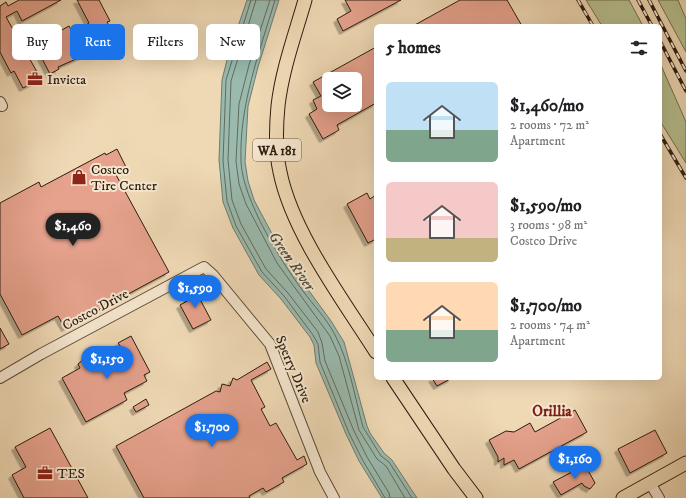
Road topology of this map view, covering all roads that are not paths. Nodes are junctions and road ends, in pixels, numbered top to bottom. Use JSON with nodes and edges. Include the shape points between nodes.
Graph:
{"nodes":[{"id":1,"x":305,"y":0,"type":"edge"},
{"id":2,"x":204,"y":267,"type":"joint"},
{"id":3,"x":374,"y":349,"type":"edge"},
{"id":4,"x":0,"y":378,"type":"edge"},
{"id":5,"x":394,"y":380,"type":"edge"},
{"id":6,"x":686,"y":463,"type":"edge"},
{"id":7,"x":650,"y":482,"type":"junction"},
{"id":8,"x":334,"y":498,"type":"edge"},
{"id":9,"x":476,"y":498,"type":"edge"},
{"id":10,"x":623,"y":498,"type":"edge"},
{"id":11,"x":659,"y":498,"type":"edge"}],
"edges":[{"from":1,"to":3,"type":"main road","number":"WA 181","via":[[278,104],[276,140],[280,172],[287,199],[299,226]]},
{"from":2,"to":4,"type":"street","name":"Costco Drive"},
{"from":2,"to":8,"type":"street","name":"Sperry Drive","via":[[276,354],[320,472]]},
{"from":5,"to":9,"type":"main road"},
{"from":6,"to":7,"type":"main road"},
{"from":7,"to":10,"type":"main road"},
{"from":7,"to":11,"type":"street"}]}
